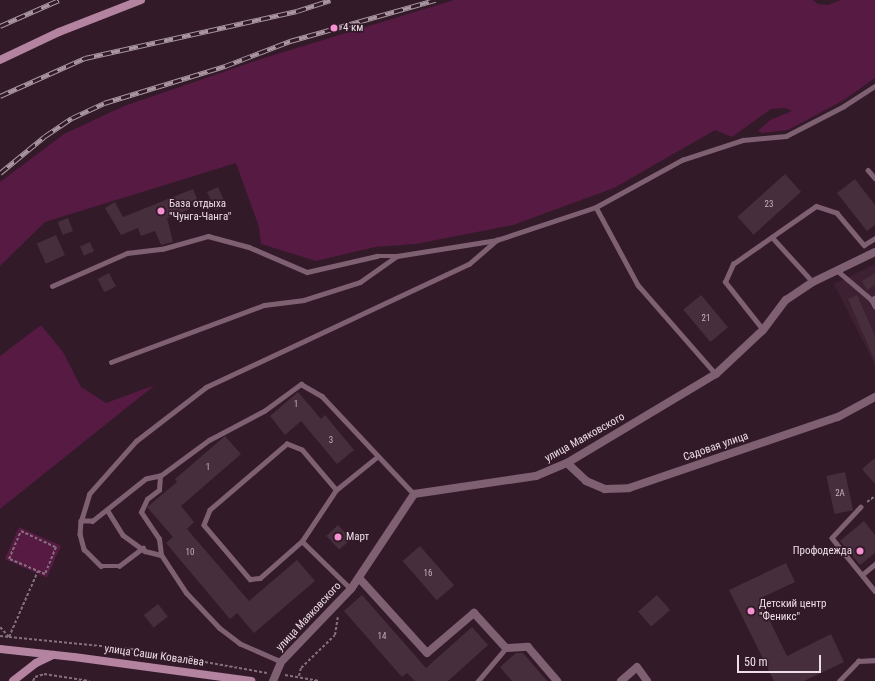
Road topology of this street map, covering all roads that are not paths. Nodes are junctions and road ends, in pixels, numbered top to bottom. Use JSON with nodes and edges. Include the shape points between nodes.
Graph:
{"nodes":[{"id":1,"x":141,"y":0,"type":"edge"},
{"id":2,"x":0,"y":60,"type":"edge"},
{"id":3,"x":875,"y":86,"type":"edge"},
{"id":4,"x":868,"y":170,"type":"dead end"},
{"id":5,"x":875,"y":178,"type":"edge"},
{"id":6,"x":596,"y":207,"type":"junction"},
{"id":7,"x":772,"y":237,"type":"junction"},
{"id":8,"x":875,"y":238,"type":"edge"},
{"id":9,"x":497,"y":240,"type":"junction"},
{"id":10,"x":875,"y":252,"type":"edge"},
{"id":11,"x":397,"y":256,"type":"junction"},
{"id":12,"x":839,"y":272,"type":"junction"},
{"id":13,"x":813,"y":282,"type":"junction"},
{"id":14,"x":52,"y":286,"type":"dead end"},
{"id":15,"x":874,"y":299,"type":"edge"},
{"id":16,"x":875,"y":306,"type":"edge"},
{"id":17,"x":763,"y":330,"type":"junction"},
{"id":18,"x":111,"y":362,"type":"dead end"},
{"id":19,"x":716,"y":374,"type":"junction"},
{"id":20,"x":875,"y":397,"type":"edge"},
{"id":21,"x":377,"y":457,"type":"junction"},
{"id":22,"x":567,"y":463,"type":"junction"},
{"id":23,"x":160,"y":476,"type":"junction"},
{"id":24,"x":336,"y":490,"type":"junction"},
{"id":25,"x":414,"y":494,"type":"junction"},
{"id":26,"x":861,"y":507,"type":"road end"},
{"id":27,"x":108,"y":511,"type":"junction"},
{"id":28,"x":81,"y":521,"type":"junction"},
{"id":29,"x":302,"y":541,"type":"junction"},
{"id":30,"x":143,"y":548,"type":"junction"},
{"id":31,"x":161,"y":555,"type":"junction"},
{"id":32,"x":875,"y":564,"type":"edge"},
{"id":33,"x":863,"y":574,"type":"junction"},
{"id":34,"x":359,"y":578,"type":"junction"},
{"id":35,"x":351,"y":589,"type":"junction"},
{"id":36,"x":875,"y":591,"type":"edge"},
{"id":37,"x":506,"y":648,"type":"junction"},
{"id":38,"x":0,"y":649,"type":"edge"},
{"id":39,"x":54,"y":655,"type":"junction"},
{"id":40,"x":875,"y":660,"type":"edge"},
{"id":41,"x":282,"y":662,"type":"junction"},
{"id":42,"x":274,"y":678,"type":"edge"},
{"id":43,"x":482,"y":680,"type":"edge"},
{"id":44,"x":13,"y":681,"type":"edge"},
{"id":45,"x":251,"y":681,"type":"edge"},
{"id":46,"x":557,"y":681,"type":"edge"},
{"id":47,"x":621,"y":681,"type":"edge"},
{"id":48,"x":647,"y":681,"type":"edge"},
{"id":49,"x":839,"y":681,"type":"edge"}],
"edges":[{"from":1,"to":2,"type":"street","via":[[52,35]]},
{"from":3,"to":6,"type":"lane","via":[[844,106],[786,136],[743,140],[682,160]]},
{"from":4,"to":5,"type":"lane"},
{"from":6,"to":9,"type":"lane"},
{"from":6,"to":19,"type":"lane","via":[[638,285]]},
{"from":7,"to":8,"type":"lane","via":[[816,206],[837,213],[864,245]]},
{"from":7,"to":13,"type":"lane"},
{"from":7,"to":17,"type":"lane","via":[[733,264],[725,282]]},
{"from":9,"to":11,"type":"lane"},
{"from":9,"to":28,"type":"lane","via":[[470,264],[206,387],[136,442],[89,494]]},
{"from":10,"to":12,"type":"street","name":"улица Маяковского"},
{"from":11,"to":14,"type":"lane","via":[[377,256],[307,272],[249,247],[208,236],[162,249],[127,253]]},
{"from":11,"to":18,"type":"lane","via":[[360,282],[304,300],[264,306]]},
{"from":12,"to":13,"type":"street","name":"улица Маяковского"},
{"from":12,"to":15,"type":"lane"},
{"from":13,"to":17,"type":"street","name":"улица Маяковского","via":[[786,300]]},
{"from":15,"to":16,"type":"lane"},
{"from":17,"to":19,"type":"street","name":"улица Маяковского"},
{"from":19,"to":22,"type":"street","name":"улица Маяковского"},
{"from":20,"to":22,"type":"street","name":"Садовая улица","via":[[838,417],[629,488],[605,489],[586,481]]},
{"from":21,"to":23,"type":"lane","via":[[322,396],[301,384],[264,411],[209,440]]},
{"from":21,"to":24,"type":"lane"},
{"from":21,"to":25,"type":"lane"},
{"from":22,"to":25,"type":"street","name":"улица Маяковского","via":[[536,476]]},
{"from":23,"to":27,"type":"lane","via":[[146,479]]},
{"from":23,"to":31,"type":"lane","via":[[159,490],[147,499],[141,512],[159,539]]},
{"from":24,"to":29,"type":"lane"},
{"from":24,"to":29,"type":"lane","via":[[302,450],[287,444],[210,510],[204,525],[250,579],[260,578]]},
{"from":25,"to":34,"type":"street","name":"улица Маяковского"},
{"from":26,"to":33,"type":"lane","via":[[832,538]]},
{"from":27,"to":28,"type":"lane","via":[[93,521]]},
{"from":27,"to":30,"type":"lane","via":[[123,535]]},
{"from":28,"to":30,"type":"lane","via":[[80,534],[84,549],[101,566],[119,566]]},
{"from":29,"to":35,"type":"lane"},
{"from":30,"to":31,"type":"lane"},
{"from":31,"to":41,"type":"lane","via":[[186,593],[219,628],[240,644]]},
{"from":32,"to":33,"type":"lane"},
{"from":33,"to":36,"type":"lane"},
{"from":34,"to":35,"type":"street","name":"улица Маяковского"},
{"from":34,"to":37,"type":"street","via":[[427,653],[474,613]]},
{"from":35,"to":41,"type":"street","name":"улица Маяковского"},
{"from":37,"to":43,"type":"lane"},
{"from":37,"to":46,"type":"street","via":[[528,647]]},
{"from":38,"to":39,"type":"street","name":"улица Саши Ковалёва"},
{"from":39,"to":44,"type":"street","via":[[36,663]]},
{"from":39,"to":45,"type":"street","name":"улица Саши Ковалёва"},
{"from":40,"to":49,"type":"lane","via":[[858,661]]},
{"from":41,"to":42,"type":"street","name":"улица Маяковского"},
{"from":47,"to":48,"type":"street","via":[[638,667]]}]}
